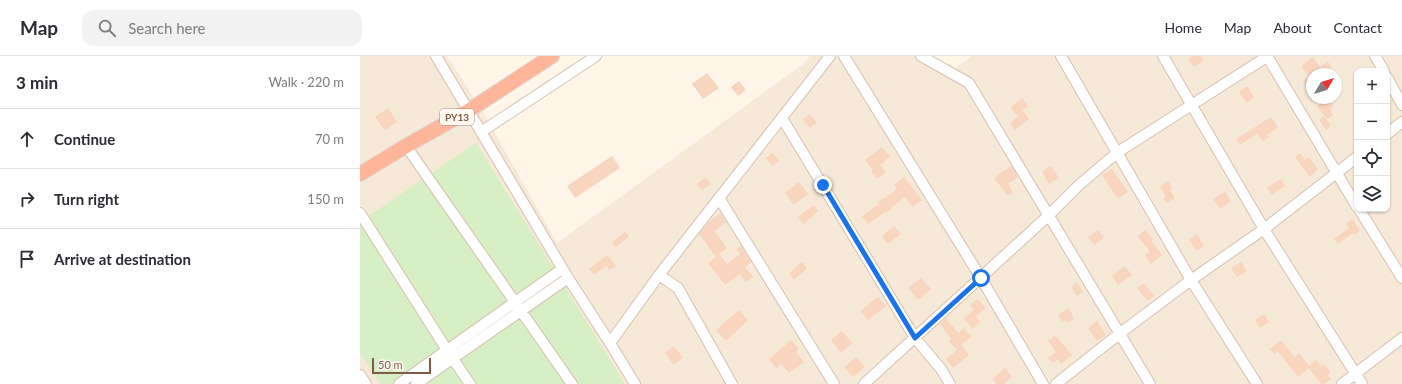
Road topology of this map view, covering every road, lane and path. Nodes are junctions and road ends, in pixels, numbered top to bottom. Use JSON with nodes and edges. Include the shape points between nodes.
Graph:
{"nodes":[{"id":1,"x":436,"y":56,"type":"edge"},
{"id":2,"x":552,"y":56,"type":"edge"},
{"id":3,"x":596,"y":56,"type":"edge"},
{"id":4,"x":830,"y":56,"type":"edge"},
{"id":5,"x":844,"y":56,"type":"edge"},
{"id":6,"x":921,"y":56,"type":"edge"},
{"id":7,"x":1061,"y":56,"type":"edge"},
{"id":8,"x":1163,"y":56,"type":"edge"},
{"id":9,"x":1267,"y":56,"type":"edge"},
{"id":10,"x":1375,"y":56,"type":"edge"},
{"id":11,"x":1382,"y":68,"type":"edge"},
{"id":12,"x":1390,"y":83,"type":"edge"},
{"id":13,"x":1191,"y":105,"type":"junction"},
{"id":14,"x":1402,"y":105,"type":"edge"},
{"id":15,"x":468,"y":110,"type":"junction"},
{"id":16,"x":782,"y":118,"type":"junction"},
{"id":17,"x":1402,"y":122,"type":"edge"},
{"id":18,"x":481,"y":132,"type":"junction"},
{"id":19,"x":1390,"y":132,"type":"edge"},
{"id":20,"x":406,"y":146,"type":"junction"},
{"id":21,"x":1118,"y":152,"type":"junction"},
{"id":22,"x":1354,"y":159,"type":"edge"},
{"id":23,"x":360,"y":174,"type":"edge"},
{"id":24,"x":1336,"y":174,"type":"junction"},
{"id":25,"x":719,"y":198,"type":"junction"},
{"id":26,"x":1354,"y":202,"type":"edge"},
{"id":27,"x":1361,"y":212,"type":"edge"},
{"id":28,"x":360,"y":213,"type":"edge"},
{"id":29,"x":1048,"y":216,"type":"junction"},
{"id":30,"x":1264,"y":229,"type":"junction"},
{"id":31,"x":562,"y":269,"type":"junction"},
{"id":32,"x":659,"y":275,"type":"junction"},
{"id":33,"x":568,"y":278,"type":"junction"},
{"id":34,"x":981,"y":278,"type":"junction"},
{"id":35,"x":1402,"y":278,"type":"edge"},
{"id":36,"x":1192,"y":280,"type":"junction"},
{"id":37,"x":515,"y":302,"type":"junction"},
{"id":38,"x":521,"y":312,"type":"junction"},
{"id":39,"x":1119,"y":334,"type":"junction"},
{"id":40,"x":915,"y":338,"type":"junction"},
{"id":41,"x":1402,"y":338,"type":"edge"},
{"id":42,"x":610,"y":343,"type":"junction"},
{"id":43,"x":450,"y":354,"type":"junction"},
{"id":44,"x":1356,"y":374,"type":"junction"},
{"id":45,"x":360,"y":375,"type":"edge"},
{"id":46,"x":366,"y":384,"type":"edge"},
{"id":47,"x":399,"y":384,"type":"edge"},
{"id":48,"x":416,"y":384,"type":"edge"},
{"id":49,"x":470,"y":384,"type":"edge"},
{"id":50,"x":572,"y":384,"type":"edge"},
{"id":51,"x":635,"y":384,"type":"edge"},
{"id":52,"x":732,"y":384,"type":"edge"},
{"id":53,"x":834,"y":384,"type":"edge"},
{"id":54,"x":864,"y":384,"type":"edge"},
{"id":55,"x":950,"y":384,"type":"edge"},
{"id":56,"x":1043,"y":384,"type":"edge"},
{"id":57,"x":1056,"y":384,"type":"edge"},
{"id":58,"x":1150,"y":384,"type":"edge"},
{"id":59,"x":1257,"y":384,"type":"edge"},
{"id":60,"x":1342,"y":384,"type":"edge"},
{"id":61,"x":1362,"y":384,"type":"edge"}],
"edges":[{"from":1,"to":15,"type":"street"},
{"from":2,"to":15,"type":"highway","number":"PY13"},
{"from":3,"to":18,"type":"street"},
{"from":4,"to":16,"type":"street"},
{"from":5,"to":34,"type":"street"},
{"from":6,"to":29,"type":"street","via":[[969,83]]},
{"from":7,"to":21,"type":"street"},
{"from":8,"to":13,"type":"street"},
{"from":9,"to":13,"type":"street"},
{"from":9,"to":24,"type":"street"},
{"from":10,"to":11,"type":"street"},
{"from":12,"to":14,"type":"street"},
{"from":13,"to":21,"type":"street"},
{"from":13,"to":30,"type":"street"},
{"from":15,"to":18,"type":"street"},
{"from":15,"to":20,"type":"highway","number":"PY13"},
{"from":16,"to":25,"type":"street"},
{"from":16,"to":40,"type":"street"},
{"from":17,"to":19,"type":"street"},
{"from":18,"to":31,"type":"street"},
{"from":20,"to":23,"type":"highway","number":"PY13"},
{"from":20,"to":37,"type":"street"},
{"from":21,"to":29,"type":"street","via":[[1078,185]]},
{"from":21,"to":36,"type":"street"},
{"from":22,"to":24,"type":"street"},
{"from":24,"to":26,"type":"street"},
{"from":24,"to":30,"type":"street"},
{"from":25,"to":32,"type":"street"},
{"from":25,"to":53,"type":"street"},
{"from":27,"to":35,"type":"street"},
{"from":28,"to":43,"type":"street"},
{"from":29,"to":34,"type":"street"},
{"from":29,"to":39,"type":"street"},
{"from":30,"to":36,"type":"street"},
{"from":30,"to":44,"type":"street"},
{"from":31,"to":33,"type":"street"},
{"from":31,"to":37,"type":"street"},
{"from":32,"to":42,"type":"street"},
{"from":32,"to":52,"type":"street","via":[[678,288]]},
{"from":33,"to":38,"type":"street"},
{"from":33,"to":42,"type":"street"},
{"from":34,"to":40,"type":"street"},
{"from":34,"to":56,"type":"street"},
{"from":36,"to":39,"type":"street"},
{"from":36,"to":59,"type":"street"},
{"from":37,"to":38,"type":"street"},
{"from":37,"to":43,"type":"street"},
{"from":38,"to":43,"type":"street"},
{"from":38,"to":50,"type":"street"},
{"from":39,"to":57,"type":"street"},
{"from":39,"to":58,"type":"street"},
{"from":40,"to":54,"type":"street"},
{"from":40,"to":55,"type":"street"},
{"from":41,"to":44,"type":"street"},
{"from":42,"to":51,"type":"street"},
{"from":43,"to":47,"type":"street"},
{"from":43,"to":48,"type":"street"},
{"from":43,"to":49,"type":"street"},
{"from":44,"to":60,"type":"street"},
{"from":44,"to":61,"type":"street"},
{"from":45,"to":46,"type":"street"}]}
